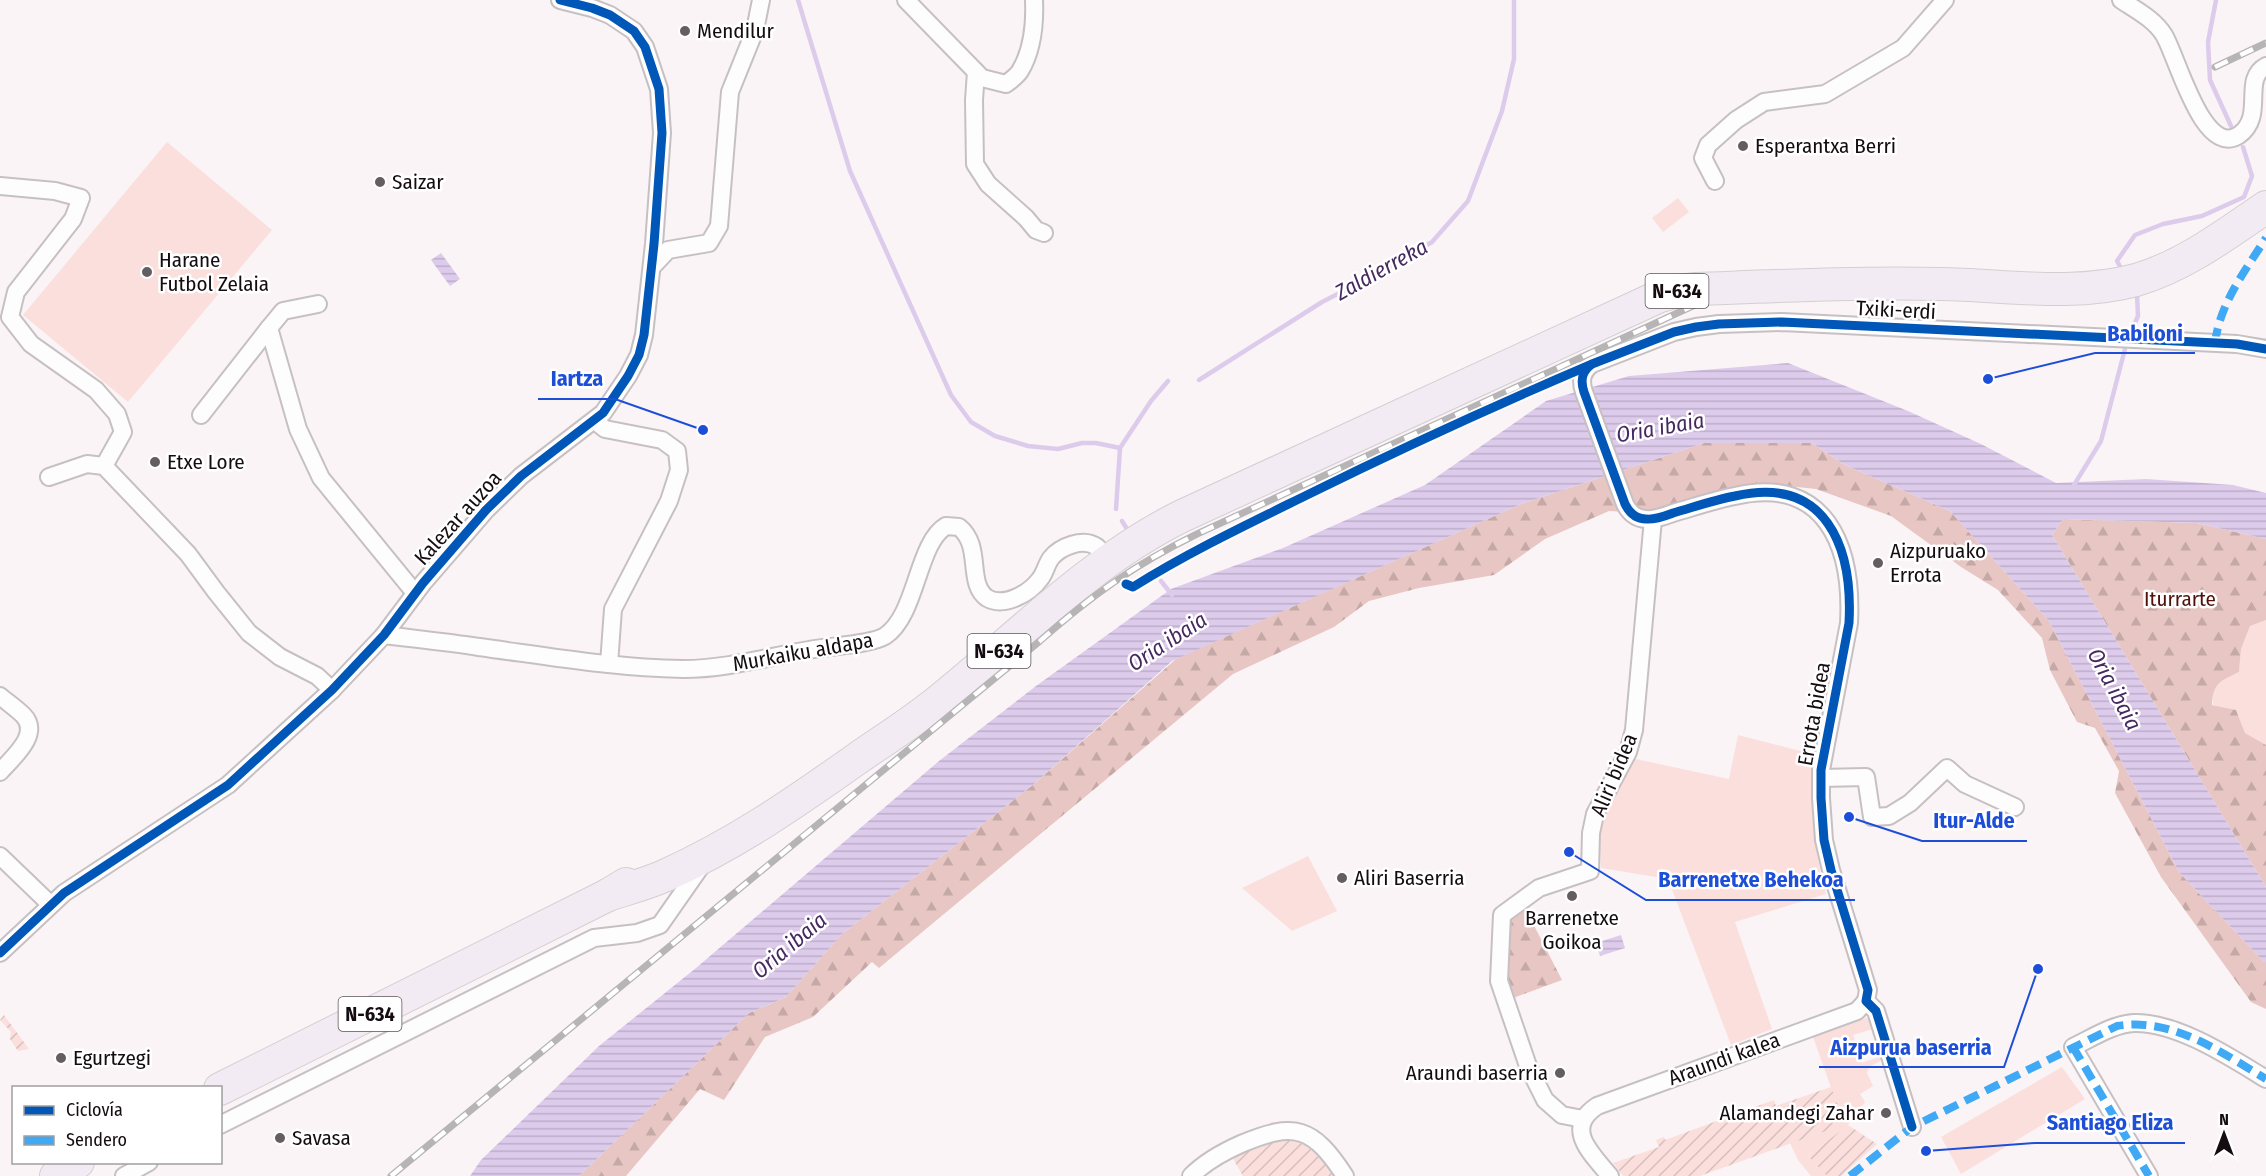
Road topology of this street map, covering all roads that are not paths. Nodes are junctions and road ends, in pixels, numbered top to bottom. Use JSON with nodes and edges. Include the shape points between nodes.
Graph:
{"nodes":[{"id":1,"x":560,"y":0,"type":"edge"},
{"id":2,"x":761,"y":0,"type":"edge"},
{"id":3,"x":906,"y":0,"type":"edge"},
{"id":4,"x":1034,"y":0,"type":"edge"},
{"id":5,"x":1945,"y":0,"type":"edge"},
{"id":6,"x":2121,"y":0,"type":"edge"},
{"id":7,"x":2266,"y":66,"type":"edge"},
{"id":8,"x":976,"y":72,"type":"junction"},
{"id":9,"x":1715,"y":181,"type":"dead end"},
{"id":10,"x":0,"y":186,"type":"edge"},
{"id":11,"x":2266,"y":207,"type":"edge"},
{"id":12,"x":1044,"y":233,"type":"dead end"},
{"id":13,"x":652,"y":267,"type":"junction"},
{"id":14,"x":318,"y":304,"type":"dead end"},
{"id":15,"x":269,"y":328,"type":"junction"},
{"id":16,"x":2266,"y":339,"type":"edge"},
{"id":17,"x":2237,"y":344,"type":"junction"},
{"id":18,"x":2266,"y":349,"type":"edge"},
{"id":19,"x":201,"y":415,"type":"dead end"},
{"id":20,"x":594,"y":421,"type":"junction"},
{"id":21,"x":104,"y":466,"type":"junction"},
{"id":22,"x":49,"y":477,"type":"dead end"},
{"id":23,"x":1653,"y":519,"type":"junction"},
{"id":24,"x":1109,"y":561,"type":"junction"},
{"id":25,"x":415,"y":593,"type":"junction"},
{"id":26,"x":384,"y":635,"type":"junction"},
{"id":27,"x":609,"y":664,"type":"junction"},
{"id":28,"x":332,"y":690,"type":"junction"},
{"id":29,"x":0,"y":696,"type":"edge"},
{"id":30,"x":0,"y":772,"type":"edge"},
{"id":31,"x":1821,"y":778,"type":"junction"},
{"id":32,"x":2015,"y":807,"type":"dead end"},
{"id":33,"x":709,"y":846,"type":"junction"},
{"id":34,"x":0,"y":856,"type":"edge"},
{"id":35,"x":650,"y":884,"type":"junction"},
{"id":36,"x":50,"y":904,"type":"junction"},
{"id":37,"x":669,"y":913,"type":"junction"},
{"id":38,"x":0,"y":953,"type":"edge"},
{"id":39,"x":1866,"y":1001,"type":"junction"},
{"id":40,"x":2266,"y":1079,"type":"edge"},
{"id":41,"x":222,"y":1088,"type":"edge"},
{"id":42,"x":1583,"y":1119,"type":"junction"},
{"id":43,"x":222,"y":1124,"type":"edge"},
{"id":44,"x":1911,"y":1127,"type":"dead end"},
{"id":45,"x":75,"y":1164,"type":"edge"},
{"id":46,"x":91,"y":1164,"type":"edge"},
{"id":47,"x":145,"y":1164,"type":"edge"},
{"id":48,"x":56,"y":1176,"type":"edge"},
{"id":49,"x":72,"y":1176,"type":"edge"},
{"id":50,"x":124,"y":1176,"type":"edge"},
{"id":51,"x":1191,"y":1176,"type":"edge"},
{"id":52,"x":1345,"y":1176,"type":"edge"},
{"id":53,"x":1610,"y":1176,"type":"edge"},
{"id":54,"x":2149,"y":1176,"type":"edge"}],
"edges":[{"from":1,"to":13,"type":"street","name":"Kalezar auzoa","via":[[592,8],[625,23],[645,47],[653,67],[660,89],[662,133]]},
{"from":2,"to":13,"type":"street","via":[[755,30],[730,92],[719,226],[709,243],[668,250]]},
{"from":3,"to":8,"type":"street"},
{"from":4,"to":8,"type":"street","via":[[1030,47],[1019,73],[1006,84],[982,78]]},
{"from":5,"to":9,"type":"street","via":[[1903,48],[1868,70],[1825,94],[1764,102],[1736,120],[1708,145],[1703,158]]},
{"from":6,"to":7,"type":"street","via":[[2163,32],[2189,93],[2205,124],[2217,137],[2231,139],[2250,124],[2254,80]]},
{"from":8,"to":12,"type":"street","via":[[975,164],[988,184],[1035,230]]},
{"from":10,"to":21,"type":"street","via":[[56,191],[81,198],[74,219],[16,292],[10,317],[31,344],[96,390],[117,414],[123,432]]},
{"from":11,"to":24,"type":"highway","number":"N-634","via":[[2168,268],[2101,287],[1880,284],[1696,288],[1669,293],[1182,516]]},
{"from":13,"to":20,"type":"street","name":"Kalezar auzoa","via":[[639,355],[616,397]]},
{"from":14,"to":15,"type":"street","via":[[283,310]]},
{"from":15,"to":19,"type":"street"},
{"from":15,"to":25,"type":"street","via":[[298,429],[321,478]]},
{"from":16,"to":17,"type":"street"},
{"from":17,"to":18,"type":"street"},
{"from":17,"to":23,"type":"street","name":"Txiki-erdi","via":[[1794,323],[1719,324],[1674,332],[1592,364],[1582,378],[1625,504],[1636,516]]},
{"from":20,"to":25,"type":"street","name":"Kalezar auzoa","via":[[504,492]]},
{"from":20,"to":27,"type":"street","via":[[605,429],[662,440],[677,451],[679,470],[669,501],[613,609]]},
{"from":21,"to":22,"type":"street","via":[[87,464]]},
{"from":21,"to":28,"type":"street","via":[[189,554],[249,633]]},
{"from":23,"to":31,"type":"street","name":"Errota bidea","via":[[1758,491],[1786,494],[1811,505],[1828,522],[1841,546],[1850,598]]},
{"from":23,"to":42,"type":"street","name":"Aliri bidea","via":[[1634,730],[1628,753],[1595,814],[1590,871],[1539,888],[1502,915],[1499,981],[1528,1066],[1545,1100],[1562,1115]]},
{"from":24,"to":27,"type":"street","name":"Murkaiku aldapa","via":[[1096,546],[1072,544],[1053,556],[1033,587],[1013,598],[997,601],[986,597],[978,587],[969,538],[959,527],[946,526],[932,543],[897,622],[880,639],[726,666],[684,669]]},
{"from":24,"to":33,"type":"highway","number":"N-634","via":[[936,703],[860,756]]},
{"from":25,"to":26,"type":"street","name":"Kalezar auzoa"},
{"from":26,"to":27,"type":"street","name":"Murkaiku aldapa"},
{"from":26,"to":28,"type":"street","name":"Kalezar auzoa"},
{"from":28,"to":36,"type":"street","name":"Kalezar auzoa","via":[[216,794],[129,848]]},
{"from":29,"to":30,"type":"street","via":[[23,715],[29,732]]},
{"from":31,"to":32,"type":"street","name":"Errota bidea","via":[[1866,777],[1872,817],[1889,816],[1904,807],[1947,768],[1965,784]]},
{"from":31,"to":39,"type":"street","name":"Errota bidea","via":[[1828,860],[1868,990]]},
{"from":33,"to":35,"type":"highway","number":"N-634","via":[[672,865]]},
{"from":33,"to":37,"type":"street"},
{"from":34,"to":36,"type":"street"},
{"from":35,"to":37,"type":"street","via":[[669,882],[673,888],[674,902]]},
{"from":35,"to":41,"type":"highway","number":"N-634","via":[[608,895]]},
{"from":36,"to":38,"type":"street","name":"Kalezar auzoa"},
{"from":37,"to":43,"type":"street","via":[[652,929],[594,938]]},
{"from":39,"to":42,"type":"street","name":"Araundi kalea","via":[[1857,1011],[1596,1106]]},
{"from":39,"to":44,"type":"street","name":"Errota bidea","via":[[1876,1011]]},
{"from":40,"to":54,"type":"street","via":[[2192,1037],[2153,1025],[2117,1026],[2073,1047]]},
{"from":42,"to":53,"type":"street","via":[[1581,1138]]},
{"from":45,"to":48,"type":"highway"},
{"from":46,"to":49,"type":"highway"},
{"from":47,"to":50,"type":"street"},
{"from":51,"to":52,"type":"street","via":[[1225,1151],[1267,1132],[1286,1130],[1317,1141]]}]}
